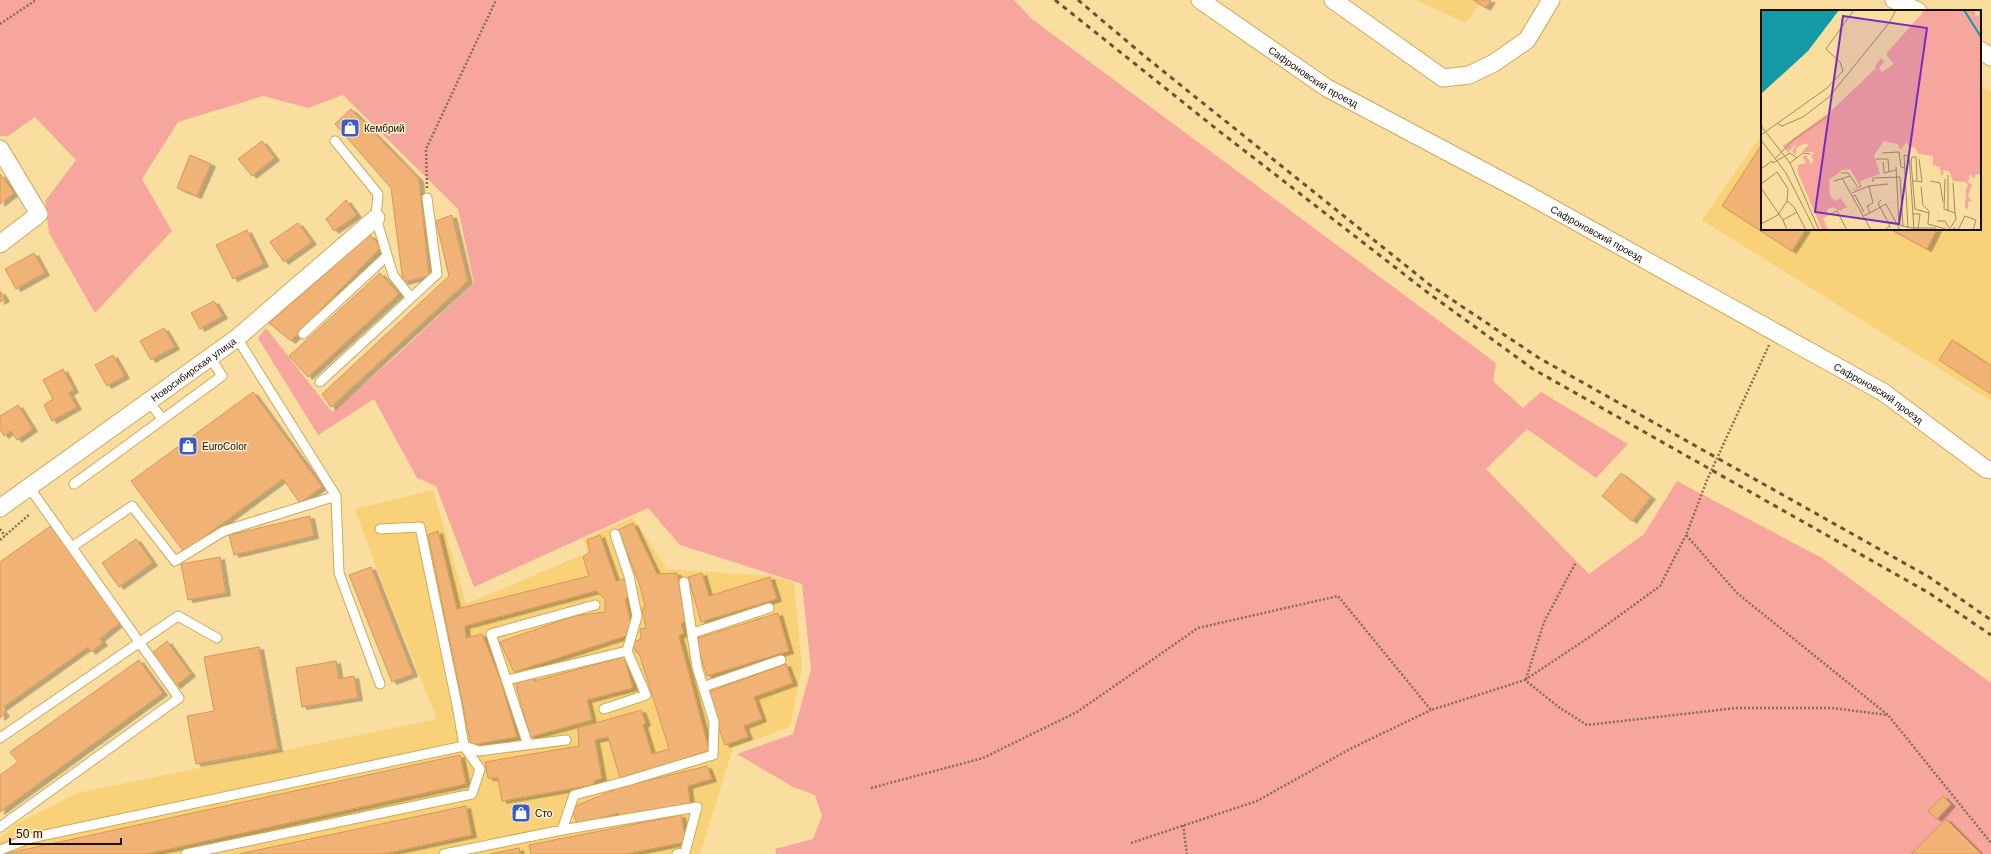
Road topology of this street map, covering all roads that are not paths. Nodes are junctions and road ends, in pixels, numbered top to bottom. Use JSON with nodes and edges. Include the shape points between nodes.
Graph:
{"nodes":[{"id":1,"x":1200,"y":0,"type":"edge"},
{"id":2,"x":1333,"y":0,"type":"edge"},
{"id":3,"x":1551,"y":0,"type":"edge"},
{"id":4,"x":1894,"y":0,"type":"edge"},
{"id":5,"x":1916,"y":10,"type":"edge"},
{"id":6,"x":1981,"y":51,"type":"edge"},
{"id":7,"x":1991,"y":57,"type":"edge"},
{"id":8,"x":335,"y":141,"type":"dead end"},
{"id":9,"x":0,"y":149,"type":"edge"},
{"id":10,"x":427,"y":198,"type":"road end"},
{"id":11,"x":376,"y":218,"type":"junction"},
{"id":12,"x":0,"y":244,"type":"edge"},
{"id":13,"x":387,"y":256,"type":"junction"},
{"id":14,"x":411,"y":298,"type":"junction"},
{"id":15,"x":303,"y":334,"type":"dead end"},
{"id":16,"x":237,"y":338,"type":"junction"},
{"id":17,"x":210,"y":358,"type":"junction"},
{"id":18,"x":320,"y":382,"type":"dead end"},
{"id":19,"x":149,"y":401,"type":"junction"},
{"id":20,"x":162,"y":419,"type":"junction"},
{"id":21,"x":1991,"y":470,"type":"edge"},
{"id":22,"x":74,"y":484,"type":"dead end"},
{"id":23,"x":29,"y":487,"type":"junction"},
{"id":24,"x":336,"y":496,"type":"junction"},
{"id":25,"x":0,"y":508,"type":"edge"},
{"id":26,"x":380,"y":529,"type":"dead end"},
{"id":27,"x":614,"y":534,"type":"dead end"},
{"id":28,"x":72,"y":547,"type":"junction"},
{"id":29,"x":684,"y":582,"type":"dead end"},
{"id":30,"x":595,"y":605,"type":"dead end"},
{"id":31,"x":769,"y":608,"type":"dead end"},
{"id":32,"x":693,"y":633,"type":"junction"},
{"id":33,"x":217,"y":638,"type":"dead end"},
{"id":34,"x":139,"y":643,"type":"junction"},
{"id":35,"x":627,"y":651,"type":"junction"},
{"id":36,"x":781,"y":660,"type":"dead end"},
{"id":37,"x":507,"y":680,"type":"junction"},
{"id":38,"x":380,"y":684,"type":"dead end"},
{"id":39,"x":703,"y":687,"type":"junction"},
{"id":40,"x":604,"y":709,"type":"dead end"},
{"id":41,"x":0,"y":738,"type":"edge"},
{"id":42,"x":566,"y":740,"type":"dead end"},
{"id":43,"x":528,"y":745,"type":"junction"},
{"id":44,"x":464,"y":746,"type":"junction"},
{"id":45,"x":0,"y":827,"type":"edge"},
{"id":46,"x":562,"y":830,"type":"junction"},
{"id":47,"x":0,"y":850,"type":"edge"},
{"id":48,"x":186,"y":854,"type":"edge"},
{"id":49,"x":444,"y":854,"type":"edge"},
{"id":50,"x":677,"y":854,"type":"edge"}],
"edges":[{"from":1,"to":21,"type":"street","name":"Сафроновский проезд","via":[[1327,88],[1523,192],[1883,392],[1986,469]]},
{"from":2,"to":3,"type":"street","via":[[1442,78],[1469,75],[1494,63],[1527,40]]},
{"from":4,"to":5,"type":"street"},
{"from":6,"to":7,"type":"street"},
{"from":8,"to":11,"type":"lane","via":[[378,194]]},
{"from":9,"to":12,"type":"street","via":[[39,214]]},
{"from":10,"to":14,"type":"lane","via":[[436,274]]},
{"from":11,"to":13,"type":"lane"},
{"from":11,"to":16,"type":"street","name":"Новосибирская улица"},
{"from":13,"to":14,"type":"lane","via":[[393,275]]},
{"from":13,"to":15,"type":"lane"},
{"from":14,"to":18,"type":"lane"},
{"from":16,"to":17,"type":"street","name":"Новосибирская улица"},
{"from":16,"to":24,"type":"lane"},
{"from":17,"to":19,"type":"street","name":"Новосибирская улица"},
{"from":17,"to":20,"type":"lane","via":[[222,376]]},
{"from":19,"to":20,"type":"lane"},
{"from":19,"to":23,"type":"street","name":"Новосибирская улица"},
{"from":20,"to":22,"type":"lane"},
{"from":23,"to":25,"type":"street","name":"Новосибирская улица"},
{"from":23,"to":28,"type":"lane"},
{"from":24,"to":28,"type":"lane","via":[[224,531],[175,561],[132,506]]},
{"from":24,"to":38,"type":"lane","via":[[340,574]]},
{"from":26,"to":44,"type":"lane","via":[[420,528]]},
{"from":27,"to":35,"type":"lane","via":[[629,576],[637,616]]},
{"from":28,"to":34,"type":"lane"},
{"from":29,"to":32,"type":"lane"},
{"from":30,"to":37,"type":"lane","via":[[491,634]]},
{"from":31,"to":32,"type":"lane"},
{"from":32,"to":39,"type":"lane","via":[[697,667]]},
{"from":33,"to":34,"type":"lane","via":[[178,616]]},
{"from":34,"to":41,"type":"lane"},
{"from":34,"to":45,"type":"lane","via":[[179,698]]},
{"from":35,"to":37,"type":"lane"},
{"from":35,"to":40,"type":"lane","via":[[646,695]]},
{"from":36,"to":39,"type":"lane"},
{"from":37,"to":43,"type":"lane"},
{"from":39,"to":46,"type":"lane","via":[[714,722],[713,755],[574,795]]},
{"from":42,"to":43,"type":"lane"},
{"from":43,"to":44,"type":"lane","via":[[479,751]]},
{"from":44,"to":47,"type":"lane","via":[[31,838]]},
{"from":44,"to":48,"type":"lane","via":[[480,769],[472,794]]},
{"from":46,"to":49,"type":"lane"},
{"from":46,"to":50,"type":"lane","via":[[696,806],[685,852]]}]}
